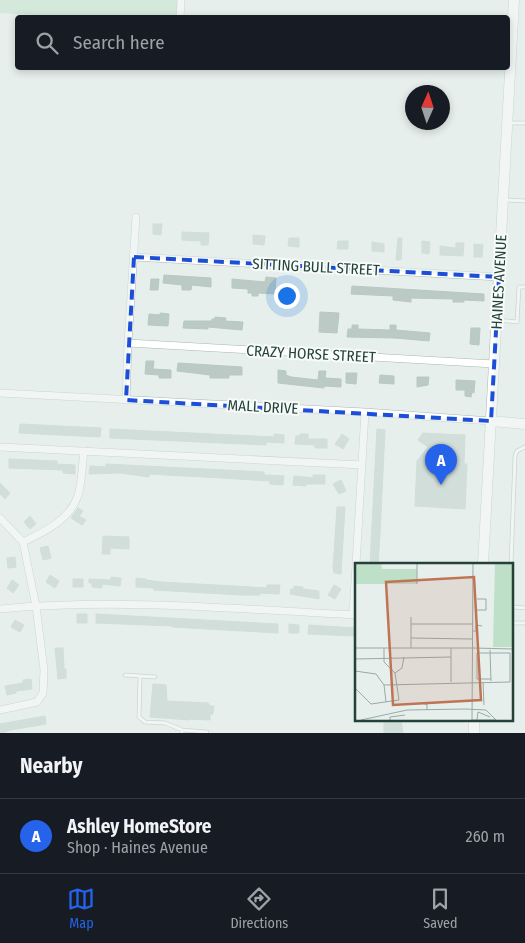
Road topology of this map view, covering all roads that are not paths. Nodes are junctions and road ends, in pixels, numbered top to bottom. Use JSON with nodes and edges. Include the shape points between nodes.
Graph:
{"nodes":[{"id":1,"x":181,"y":0,"type":"edge"},
{"id":2,"x":514,"y":0,"type":"edge"},
{"id":3,"x":180,"y":15,"type":"edge"},
{"id":4,"x":510,"y":70,"type":"edge"},
{"id":5,"x":510,"y":70,"type":"edge"},
{"id":6,"x":507,"y":122,"type":"junction"},
{"id":7,"x":525,"y":123,"type":"edge"},
{"id":8,"x":503,"y":200,"type":"junction"},
{"id":9,"x":525,"y":201,"type":"edge"},
{"id":10,"x":136,"y":217,"type":"dead end"},
{"id":11,"x":134,"y":257,"type":"junction"},
{"id":12,"x":499,"y":277,"type":"junction"},
{"id":13,"x":525,"y":287,"type":"edge"},
{"id":14,"x":496,"y":320,"type":"junction"},
{"id":15,"x":128,"y":343,"type":"junction"},
{"id":16,"x":494,"y":364,"type":"junction"},
{"id":17,"x":0,"y":393,"type":"edge"},
{"id":18,"x":126,"y":400,"type":"junction"},
{"id":19,"x":365,"y":412,"type":"junction"},
{"id":20,"x":491,"y":421,"type":"junction"},
{"id":21,"x":525,"y":424,"type":"edge"},
{"id":22,"x":0,"y":447,"type":"edge"},
{"id":23,"x":525,"y":447,"type":"edge"},
{"id":24,"x":84,"y":451,"type":"junction"},
{"id":25,"x":362,"y":465,"type":"junction"},
{"id":26,"x":0,"y":518,"type":"edge"},
{"id":27,"x":23,"y":542,"type":"junction"},
{"id":28,"x":357,"y":563,"type":"edge"},
{"id":29,"x":483,"y":563,"type":"edge"},
{"id":30,"x":511,"y":563,"type":"edge"},
{"id":31,"x":355,"y":596,"type":"edge"},
{"id":32,"x":36,"y":606,"type":"junction"},
{"id":33,"x":512,"y":606,"type":"edge"},
{"id":34,"x":525,"y":608,"type":"edge"},
{"id":35,"x":0,"y":609,"type":"edge"},
{"id":36,"x":354,"y":615,"type":"edge"},
{"id":37,"x":512,"y":623,"type":"edge"},
{"id":38,"x":525,"y":624,"type":"edge"},
{"id":39,"x":125,"y":676,"type":"dead end"},
{"id":40,"x":140,"y":676,"type":"junction"},
{"id":41,"x":155,"y":678,"type":"dead end"},
{"id":42,"x":0,"y":710,"type":"edge"},
{"id":43,"x":474,"y":720,"type":"edge"},
{"id":44,"x":182,"y":732,"type":"edge"},
{"id":45,"x":206,"y":733,"type":"edge"},
{"id":46,"x":474,"y":733,"type":"edge"}],
"edges":[{"from":1,"to":3,"type":"street"},
{"from":2,"to":5,"type":"main road","name":"HAINES AVENUE"},
{"from":4,"to":6,"type":"main road","name":"HAINES AVENUE"},
{"from":6,"to":7,"type":"lane"},
{"from":6,"to":8,"type":"main road","name":"HAINES AVENUE"},
{"from":8,"to":9,"type":"lane"},
{"from":8,"to":12,"type":"main road","name":"HAINES AVENUE"},
{"from":10,"to":11,"type":"street"},
{"from":11,"to":12,"type":"street","name":"SITTING BULL STREET"},
{"from":11,"to":15,"type":"street"},
{"from":12,"to":14,"type":"main road","name":"HAINES AVENUE"},
{"from":13,"to":14,"type":"lane","via":[[519,287],[517,322]]},
{"from":14,"to":16,"type":"main road","name":"HAINES AVENUE"},
{"from":15,"to":16,"type":"street","name":"CRAZY HORSE STREET"},
{"from":15,"to":18,"type":"street"},
{"from":16,"to":20,"type":"main road","name":"HAINES AVENUE"},
{"from":17,"to":18,"type":"street","name":"MALL DRIVE"},
{"from":18,"to":19,"type":"street","name":"MALL DRIVE"},
{"from":19,"to":20,"type":"street","name":"MALL DRIVE"},
{"from":19,"to":25,"type":"street"},
{"from":20,"to":21,"type":"main road","name":"MALL DRIVE"},
{"from":20,"to":29,"type":"main road","name":"HAINES AVENUE"},
{"from":22,"to":24,"type":"street"},
{"from":23,"to":30,"type":"lane","via":[[515,456]]},
{"from":24,"to":25,"type":"street"},
{"from":24,"to":27,"type":"street","via":[[77,498],[67,515],[49,529]]},
{"from":25,"to":28,"type":"street"},
{"from":26,"to":27,"type":"street"},
{"from":27,"to":32,"type":"street"},
{"from":31,"to":36,"type":"street"},
{"from":32,"to":35,"type":"street"},
{"from":32,"to":36,"type":"street","via":[[105,603]]},
{"from":32,"to":42,"type":"street","via":[[44,693],[38,702]]},
{"from":33,"to":34,"type":"lane"},
{"from":37,"to":38,"type":"lane"},
{"from":39,"to":40,"type":"lane"},
{"from":40,"to":41,"type":"lane"},
{"from":40,"to":44,"type":"lane","via":[[139,717],[145,722],[165,723]]},
{"from":43,"to":46,"type":"main road"},
{"from":44,"to":45,"type":"lane"}]}
